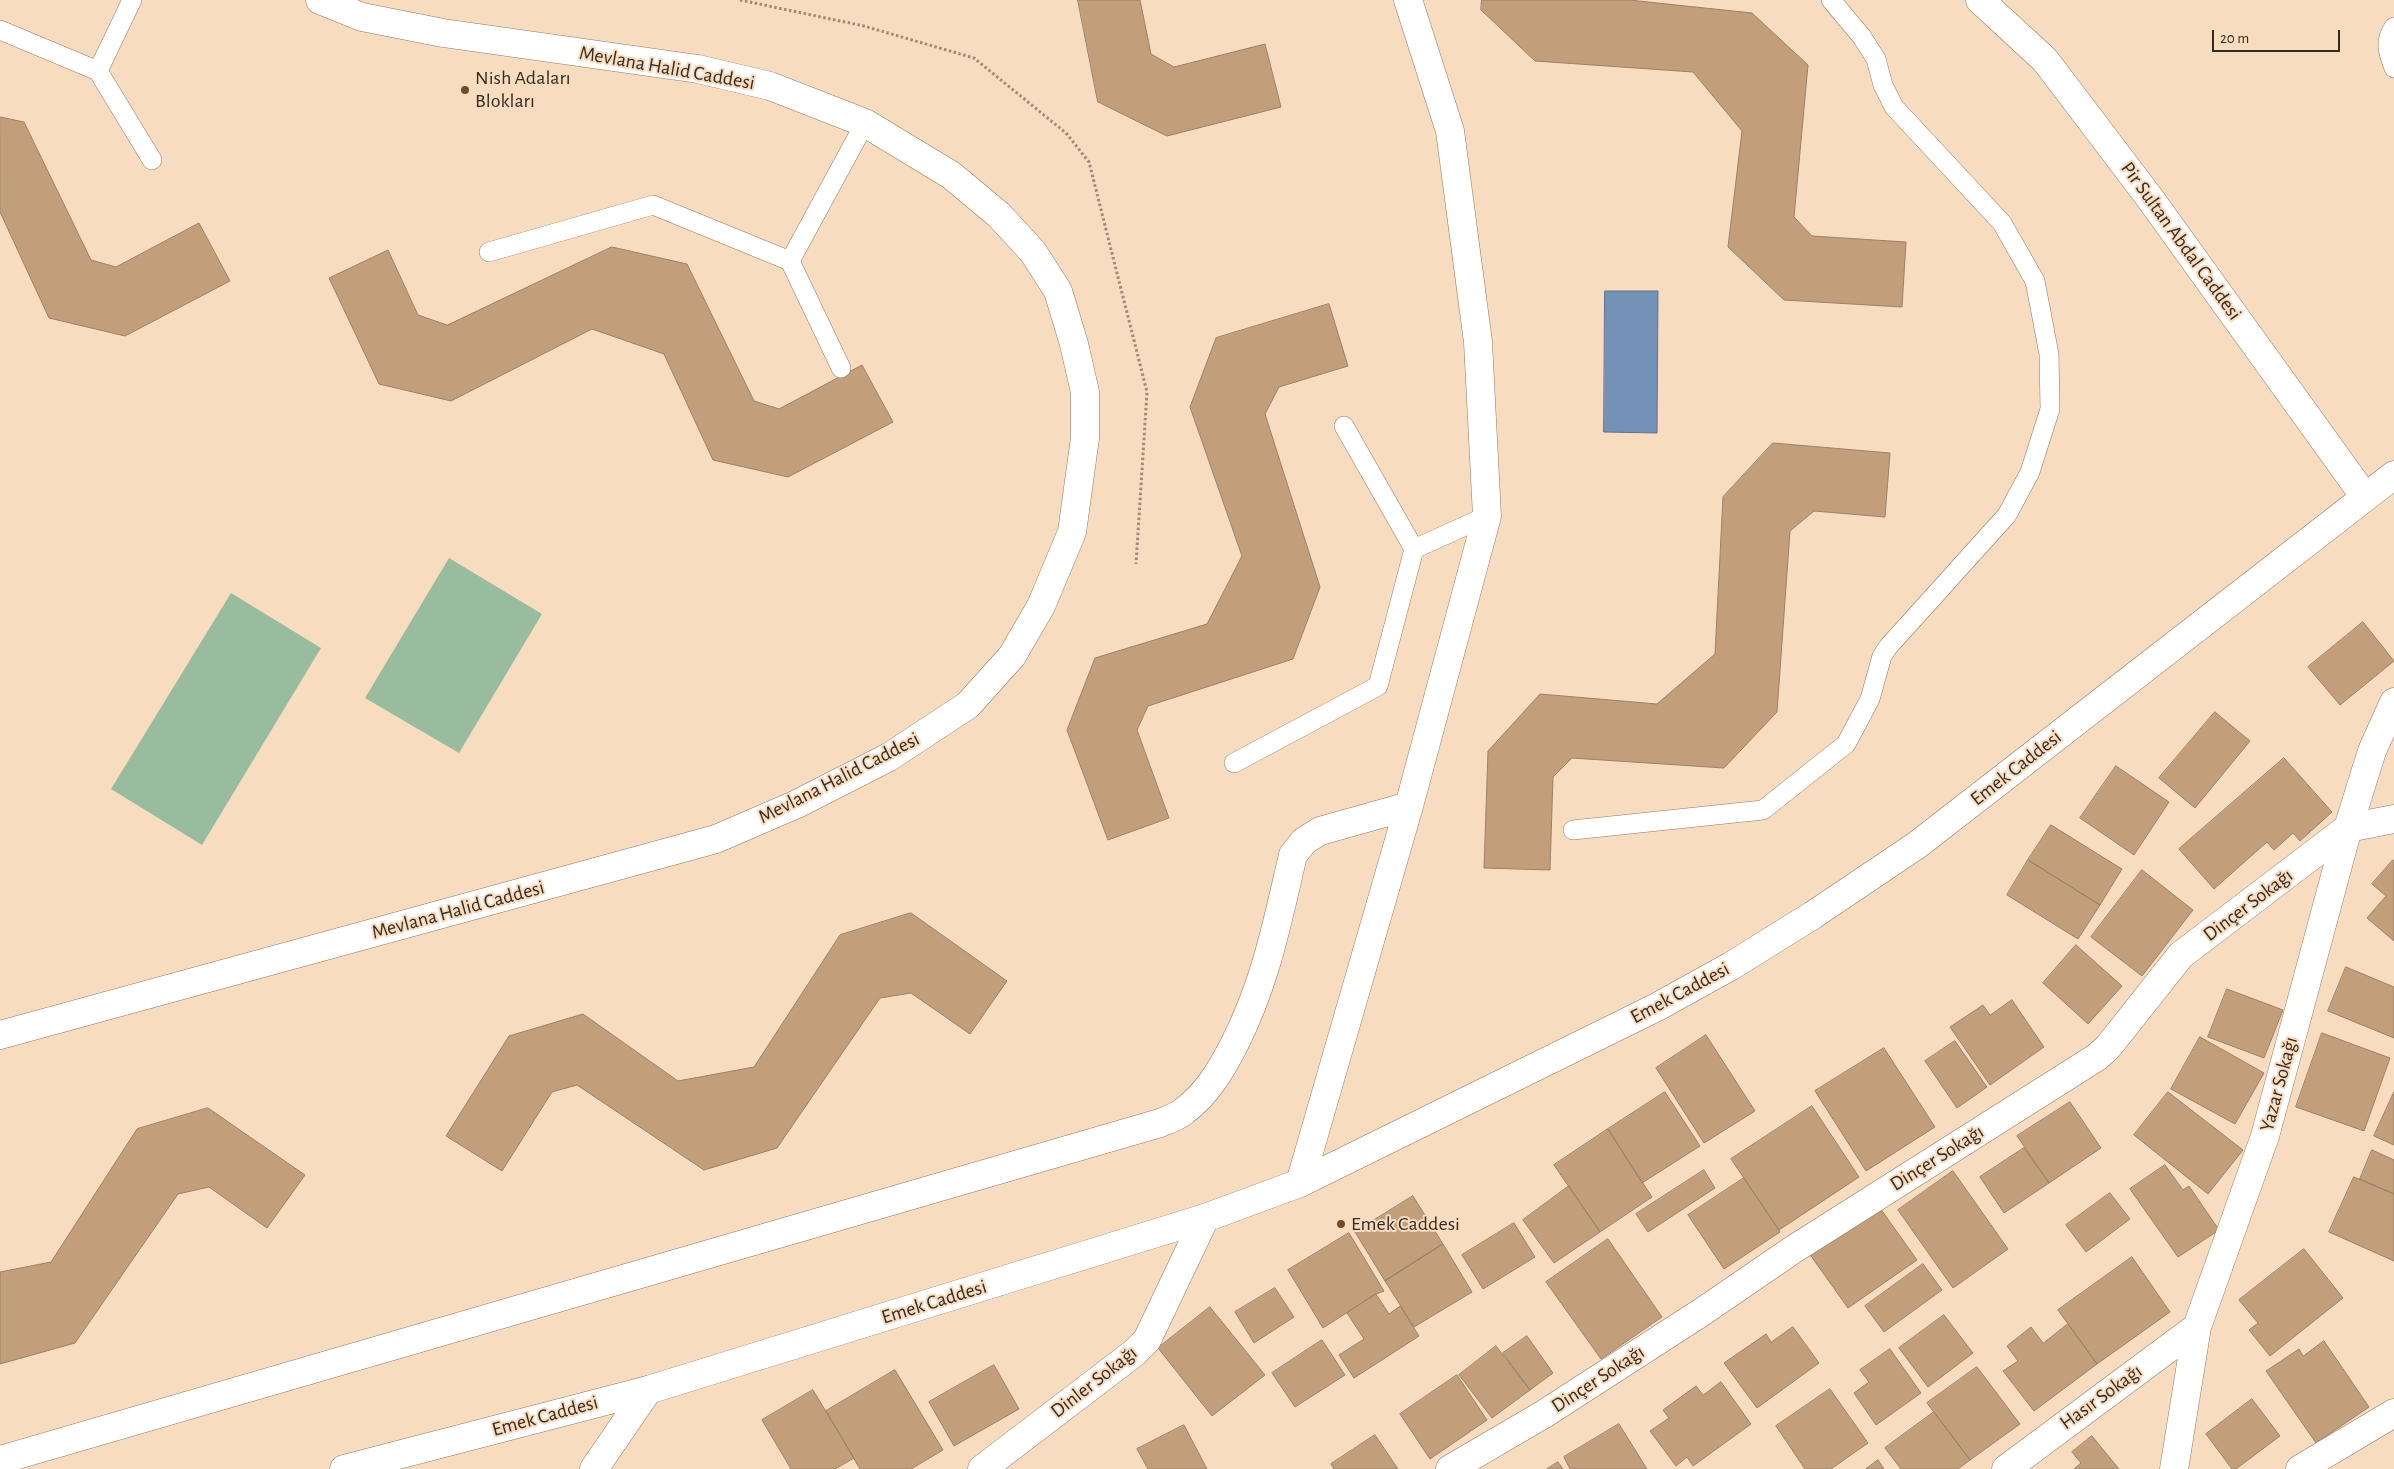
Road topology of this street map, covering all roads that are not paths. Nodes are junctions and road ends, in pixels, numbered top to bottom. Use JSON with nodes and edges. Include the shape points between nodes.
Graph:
{"nodes":[{"id":1,"x":132,"y":0,"type":"edge"},
{"id":2,"x":320,"y":0,"type":"edge"},
{"id":3,"x":1408,"y":0,"type":"edge"},
{"id":4,"x":1831,"y":0,"type":"edge"},
{"id":5,"x":1980,"y":0,"type":"edge"},
{"id":6,"x":2394,"y":27,"type":"edge"},
{"id":7,"x":0,"y":30,"type":"edge"},
{"id":8,"x":2394,"y":68,"type":"edge"},
{"id":9,"x":98,"y":71,"type":"junction"},
{"id":10,"x":866,"y":123,"type":"junction"},
{"id":11,"x":152,"y":160,"type":"dead end"},
{"id":12,"x":489,"y":252,"type":"dead end"},
{"id":13,"x":790,"y":261,"type":"junction"},
{"id":14,"x":841,"y":368,"type":"dead end"},
{"id":15,"x":1344,"y":426,"type":"dead end"},
{"id":16,"x":2394,"y":475,"type":"edge"},
{"id":17,"x":2365,"y":496,"type":"junction"},
{"id":18,"x":1487,"y":516,"type":"junction"},
{"id":19,"x":1414,"y":549,"type":"junction"},
{"id":20,"x":2394,"y":702,"type":"edge"},
{"id":21,"x":1234,"y":763,"type":"dead end"},
{"id":22,"x":1409,"y":806,"type":"junction"},
{"id":23,"x":2394,"y":819,"type":"edge"},
{"id":24,"x":2348,"y":828,"type":"junction"},
{"id":25,"x":1573,"y":830,"type":"dead end"},
{"id":26,"x":0,"y":1035,"type":"edge"},
{"id":27,"x":1300,"y":1183,"type":"junction"},
{"id":28,"x":1204,"y":1218,"type":"junction"},
{"id":29,"x":2197,"y":1327,"type":"junction"},
{"id":30,"x":648,"y":1390,"type":"junction"},
{"id":31,"x":2394,"y":1412,"type":"edge"},
{"id":32,"x":0,"y":1460,"type":"edge"},
{"id":33,"x":344,"y":1469,"type":"edge"},
{"id":34,"x":594,"y":1469,"type":"edge"},
{"id":35,"x":982,"y":1469,"type":"edge"},
{"id":36,"x":1450,"y":1469,"type":"edge"},
{"id":37,"x":2006,"y":1469,"type":"edge"},
{"id":38,"x":2174,"y":1469,"type":"edge"},
{"id":39,"x":2301,"y":1469,"type":"edge"}],
"edges":[{"from":1,"to":9,"type":"lane"},
{"from":2,"to":10,"type":"street","name":"Mevlana Halid Caddesi","via":[[362,17],[443,33],[698,69],[770,86]]},
{"from":3,"to":18,"type":"street","via":[[1450,131],[1478,342]]},
{"from":4,"to":25,"type":"lane","via":[[1876,59],[1883,85],[1894,107],[2002,223],[2035,281],[2049,354],[2050,409],[2030,472],[2007,515],[1888,647],[1882,656],[1870,699],[1846,744],[1763,810]]},
{"from":5,"to":17,"type":"street","name":"Pir Sultan Abdal Caddesi","via":[[2051,68],[2150,196]]},
{"from":6,"to":8,"type":"lane","via":[[2389,34],[2387,50]]},
{"from":7,"to":9,"type":"lane"},
{"from":9,"to":11,"type":"lane"},
{"from":10,"to":13,"type":"lane"},
{"from":10,"to":26,"type":"street","name":"Mevlana Halid Caddesi","via":[[951,175],[998,215],[1033,252],[1058,291],[1085,392],[1085,438],[1072,532],[1042,606],[1012,656],[968,705],[889,757],[797,804],[716,839]]},
{"from":12,"to":13,"type":"lane","via":[[653,205]]},
{"from":13,"to":14,"type":"lane"},
{"from":15,"to":19,"type":"lane"},
{"from":16,"to":17,"type":"street","name":"Emek Caddesi"},
{"from":17,"to":27,"type":"street","name":"Emek Caddesi","via":[[1917,845],[1813,915],[1657,1007]]},
{"from":18,"to":19,"type":"lane"},
{"from":18,"to":22,"type":"street"},
{"from":19,"to":21,"type":"lane","via":[[1378,686]]},
{"from":20,"to":24,"type":"street","name":"Yazar Sokağı","via":[[2372,751]]},
{"from":22,"to":27,"type":"street"},
{"from":22,"to":32,"type":"street","via":[[1320,831],[1304,841],[1292,855],[1267,966],[1250,1014],[1218,1075],[1202,1095],[1183,1112],[1160,1124]]},
{"from":23,"to":24,"type":"street","name":"Dinçer Sokağı"},
{"from":24,"to":29,"type":"street","name":"Yazar Sokağı","via":[[2265,1136]]},
{"from":24,"to":36,"type":"street","name":"Dinçer Sokağı","via":[[2181,955],[2097,1057],[1794,1249],[1544,1414]]},
{"from":27,"to":28,"type":"street","name":"Emek Caddesi"},
{"from":28,"to":30,"type":"street","name":"Emek Caddesi"},
{"from":28,"to":35,"type":"street","name":"Dinler Sokağı","via":[[1147,1340]]},
{"from":29,"to":37,"type":"street","name":"Hasır Sokağı"},
{"from":29,"to":38,"type":"street","name":"Yazar Sokağı"},
{"from":30,"to":33,"type":"street","name":"Emek Caddesi"},
{"from":30,"to":34,"type":"street"},
{"from":31,"to":39,"type":"street"}]}
